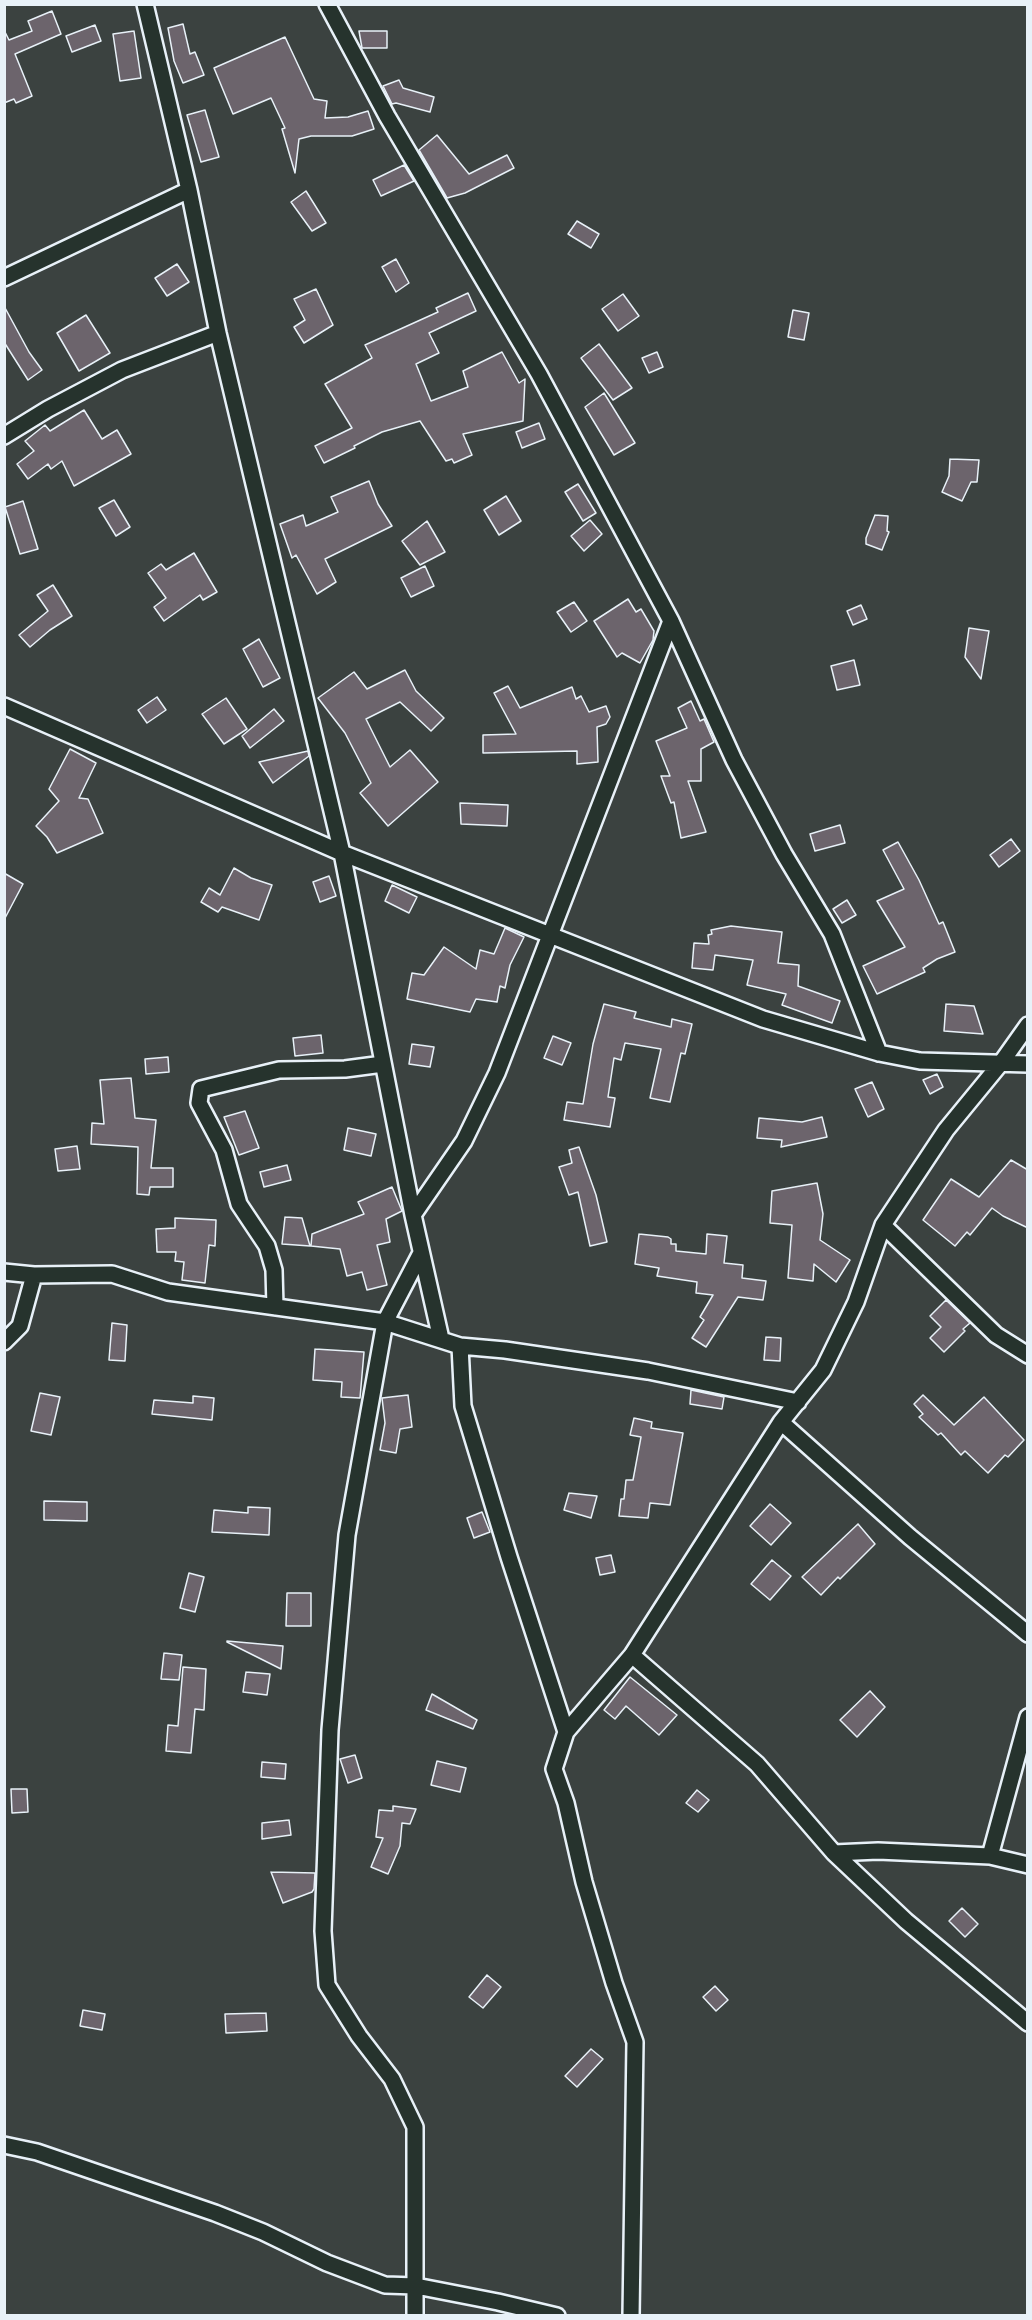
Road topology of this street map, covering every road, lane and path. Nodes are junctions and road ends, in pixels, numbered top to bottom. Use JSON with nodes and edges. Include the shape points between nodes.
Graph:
{"nodes":[{"id":1,"x":145,"y":4,"type":"edge"},
{"id":2,"x":327,"y":4,"type":"edge"},
{"id":3,"x":189,"y":190,"type":"junction"},
{"id":4,"x":4,"y":278,"type":"edge"},
{"id":5,"x":218,"y":333,"type":"junction"},
{"id":6,"x":4,"y":436,"type":"edge"},
{"id":7,"x":671,"y":621,"type":"junction"},
{"id":8,"x":4,"y":706,"type":"edge"},
{"id":9,"x":342,"y":853,"type":"junction"},
{"id":10,"x":551,"y":935,"type":"junction"},
{"id":11,"x":1028,"y":1025,"type":"edge"},
{"id":12,"x":879,"y":1053,"type":"junction"},
{"id":13,"x":1001,"y":1063,"type":"junction"},
{"id":14,"x":383,"y":1064,"type":"junction"},
{"id":15,"x":1028,"y":1064,"type":"edge"},
{"id":16,"x":413,"y":1215,"type":"junction"},
{"id":17,"x":883,"y":1225,"type":"junction"},
{"id":18,"x":421,"y":1253,"type":"junction"},
{"id":19,"x":4,"y":1272,"type":"edge"},
{"id":20,"x":34,"y":1275,"type":"junction"},
{"id":21,"x":275,"y":1307,"type":"junction"},
{"id":22,"x":385,"y":1322,"type":"junction"},
{"id":23,"x":441,"y":1339,"type":"junction"},
{"id":24,"x":4,"y":1342,"type":"edge"},
{"id":25,"x":460,"y":1346,"type":"junction"},
{"id":26,"x":1028,"y":1355,"type":"edge"},
{"id":27,"x":798,"y":1402,"type":"junction"},
{"id":28,"x":781,"y":1422,"type":"junction"},
{"id":29,"x":1028,"y":1634,"type":"edge"},
{"id":30,"x":632,"y":1655,"type":"junction"},
{"id":31,"x":1028,"y":1717,"type":"edge"},
{"id":32,"x":566,"y":1732,"type":"junction"},
{"id":33,"x":834,"y":1853,"type":"junction"},
{"id":34,"x":990,"y":1856,"type":"junction"},
{"id":35,"x":1028,"y":1865,"type":"edge"},
{"id":36,"x":1028,"y":2022,"type":"edge"},
{"id":37,"x":4,"y":2145,"type":"edge"},
{"id":38,"x":416,"y":2286,"type":"junction"},
{"id":39,"x":415,"y":2316,"type":"edge"},
{"id":40,"x":557,"y":2316,"type":"edge"},
{"id":41,"x":631,"y":2316,"type":"edge"}],
"edges":[{"from":1,"to":3,"type":"street"},
{"from":2,"to":7,"type":"street","via":[[387,116],[538,374]]},
{"from":3,"to":4,"type":"street"},
{"from":3,"to":5,"type":"street"},
{"from":5,"to":6,"type":"street","via":[[122,370]]},
{"from":5,"to":9,"type":"street"},
{"from":7,"to":10,"type":"street"},
{"from":7,"to":12,"type":"street","via":[[734,760],[832,934]]},
{"from":8,"to":9,"type":"street"},
{"from":9,"to":10,"type":"street"},
{"from":9,"to":14,"type":"street"},
{"from":10,"to":12,"type":"street","via":[[763,1019]]},
{"from":10,"to":16,"type":"street","via":[[497,1073],[464,1141]]},
{"from":11,"to":13,"type":"street"},
{"from":12,"to":13,"type":"street","via":[[920,1061]]},
{"from":13,"to":15,"type":"street"},
{"from":13,"to":17,"type":"street","via":[[946,1130]]},
{"from":14,"to":16,"type":"street"},
{"from":14,"to":21,"type":"street","via":[[279,1070],[201,1089],[199,1103],[224,1150],[238,1204],[267,1246],[274,1270]]},
{"from":16,"to":18,"type":"street"},
{"from":17,"to":26,"type":"street","via":[[996,1335]]},
{"from":17,"to":27,"type":"street","via":[[856,1302],[823,1370]]},
{"from":18,"to":22,"type":"street"},
{"from":18,"to":23,"type":"street"},
{"from":19,"to":20,"type":"street"},
{"from":20,"to":21,"type":"street","via":[[112,1274],[168,1292]]},
{"from":20,"to":24,"type":"street","via":[[20,1326]]},
{"from":21,"to":22,"type":"street"},
{"from":22,"to":23,"type":"street"},
{"from":22,"to":38,"type":"street","via":[[347,1535],[330,1730],[323,1931],[327,1985],[359,2037],[392,2079],[415,2127]]},
{"from":23,"to":25,"type":"street"},
{"from":25,"to":27,"type":"street","via":[[648,1371]]},
{"from":25,"to":32,"type":"street","via":[[463,1406]]},
{"from":27,"to":28,"type":"street"},
{"from":28,"to":29,"type":"street","via":[[910,1537]]},
{"from":28,"to":30,"type":"street"},
{"from":30,"to":32,"type":"street"},
{"from":30,"to":33,"type":"street","via":[[757,1764]]},
{"from":31,"to":34,"type":"street"},
{"from":32,"to":41,"type":"street","via":[[554,1769],[584,1882],[635,2042]]},
{"from":33,"to":34,"type":"street"},
{"from":33,"to":36,"type":"street","via":[[906,1921]]},
{"from":34,"to":35,"type":"street"},
{"from":37,"to":38,"type":"street","via":[[37,2152],[215,2213],[385,2285]]},
{"from":38,"to":39,"type":"street"},
{"from":38,"to":40,"type":"street"}]}
